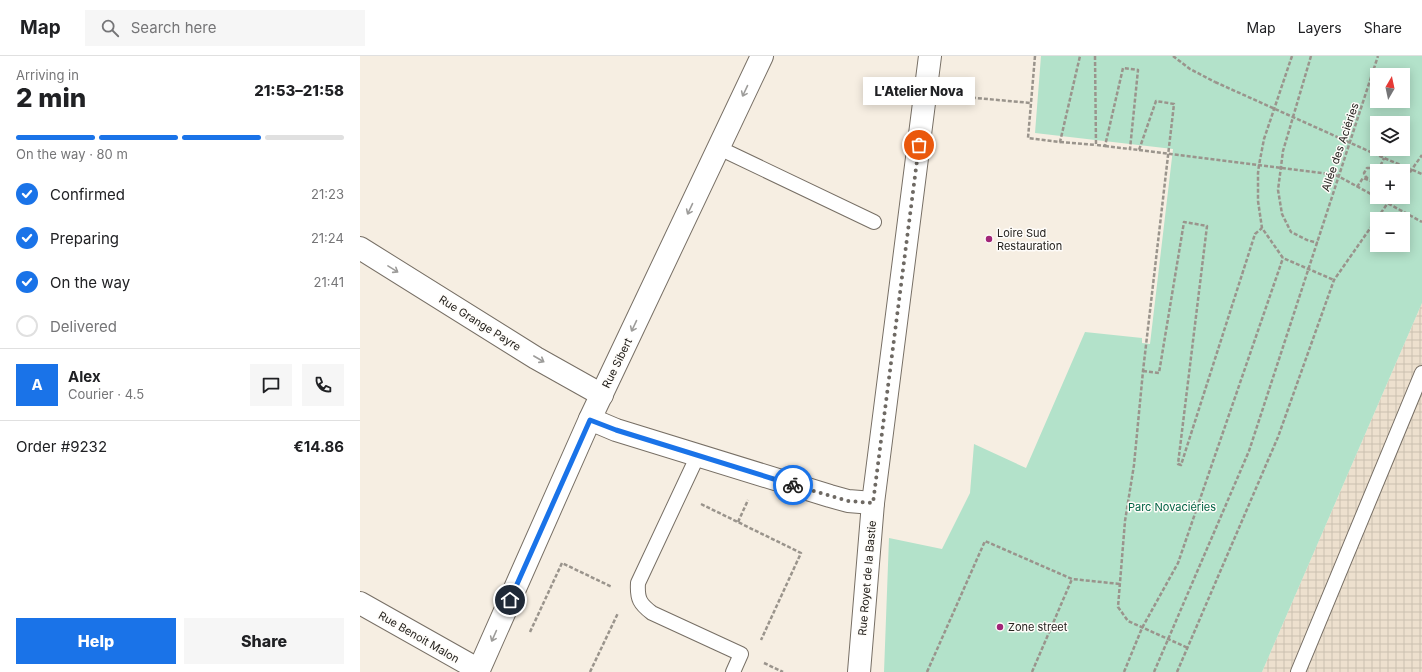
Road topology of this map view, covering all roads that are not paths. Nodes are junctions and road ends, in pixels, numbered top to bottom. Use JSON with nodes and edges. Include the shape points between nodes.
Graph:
{"nodes":[{"id":1,"x":762,"y":56,"type":"edge"},
{"id":2,"x":930,"y":56,"type":"edge"},
{"id":3,"x":719,"y":148,"type":"junction"},
{"id":4,"x":874,"y":222,"type":"dead end"},
{"id":5,"x":360,"y":248,"type":"edge"},
{"id":6,"x":1422,"y":373,"type":"edge"},
{"id":7,"x":602,"y":394,"type":"junction"},
{"id":8,"x":590,"y":420,"type":"junction"},
{"id":9,"x":698,"y":455,"type":"junction"},
{"id":10,"x":873,"y":503,"type":"junction"},
{"id":11,"x":360,"y":603,"type":"edge"},
{"id":12,"x":478,"y":671,"type":"edge"},
{"id":13,"x":733,"y":672,"type":"edge"},
{"id":14,"x":859,"y":672,"type":"edge"},
{"id":15,"x":1298,"y":672,"type":"edge"}],
"edges":[{"from":1,"to":3,"type":"street","name":"Rue Sibert","one_way":true},
{"from":2,"to":10,"type":"street","name":"Rue Royet de la Bastie"},
{"from":3,"to":4,"type":"lane"},
{"from":3,"to":7,"type":"street","name":"Rue Sibert","one_way":true},
{"from":5,"to":7,"type":"street","name":"Rue Grange Payre","one_way":true,"via":[[536,358]]},
{"from":6,"to":15,"type":"lane"},
{"from":7,"to":8,"type":"street","name":"Rue Sibert"},
{"from":8,"to":9,"type":"street"},
{"from":8,"to":12,"type":"street","name":"Rue Sibert","one_way":true},
{"from":9,"to":10,"type":"street","via":[[842,499]]},
{"from":9,"to":13,"type":"lane","via":[[638,583],[637,595],[642,606],[652,613],[741,654]]},
{"from":10,"to":14,"type":"street","name":"Rue Royet de la Bastie"},
{"from":11,"to":12,"type":"street","name":"Rue Benoit Malon"}]}
